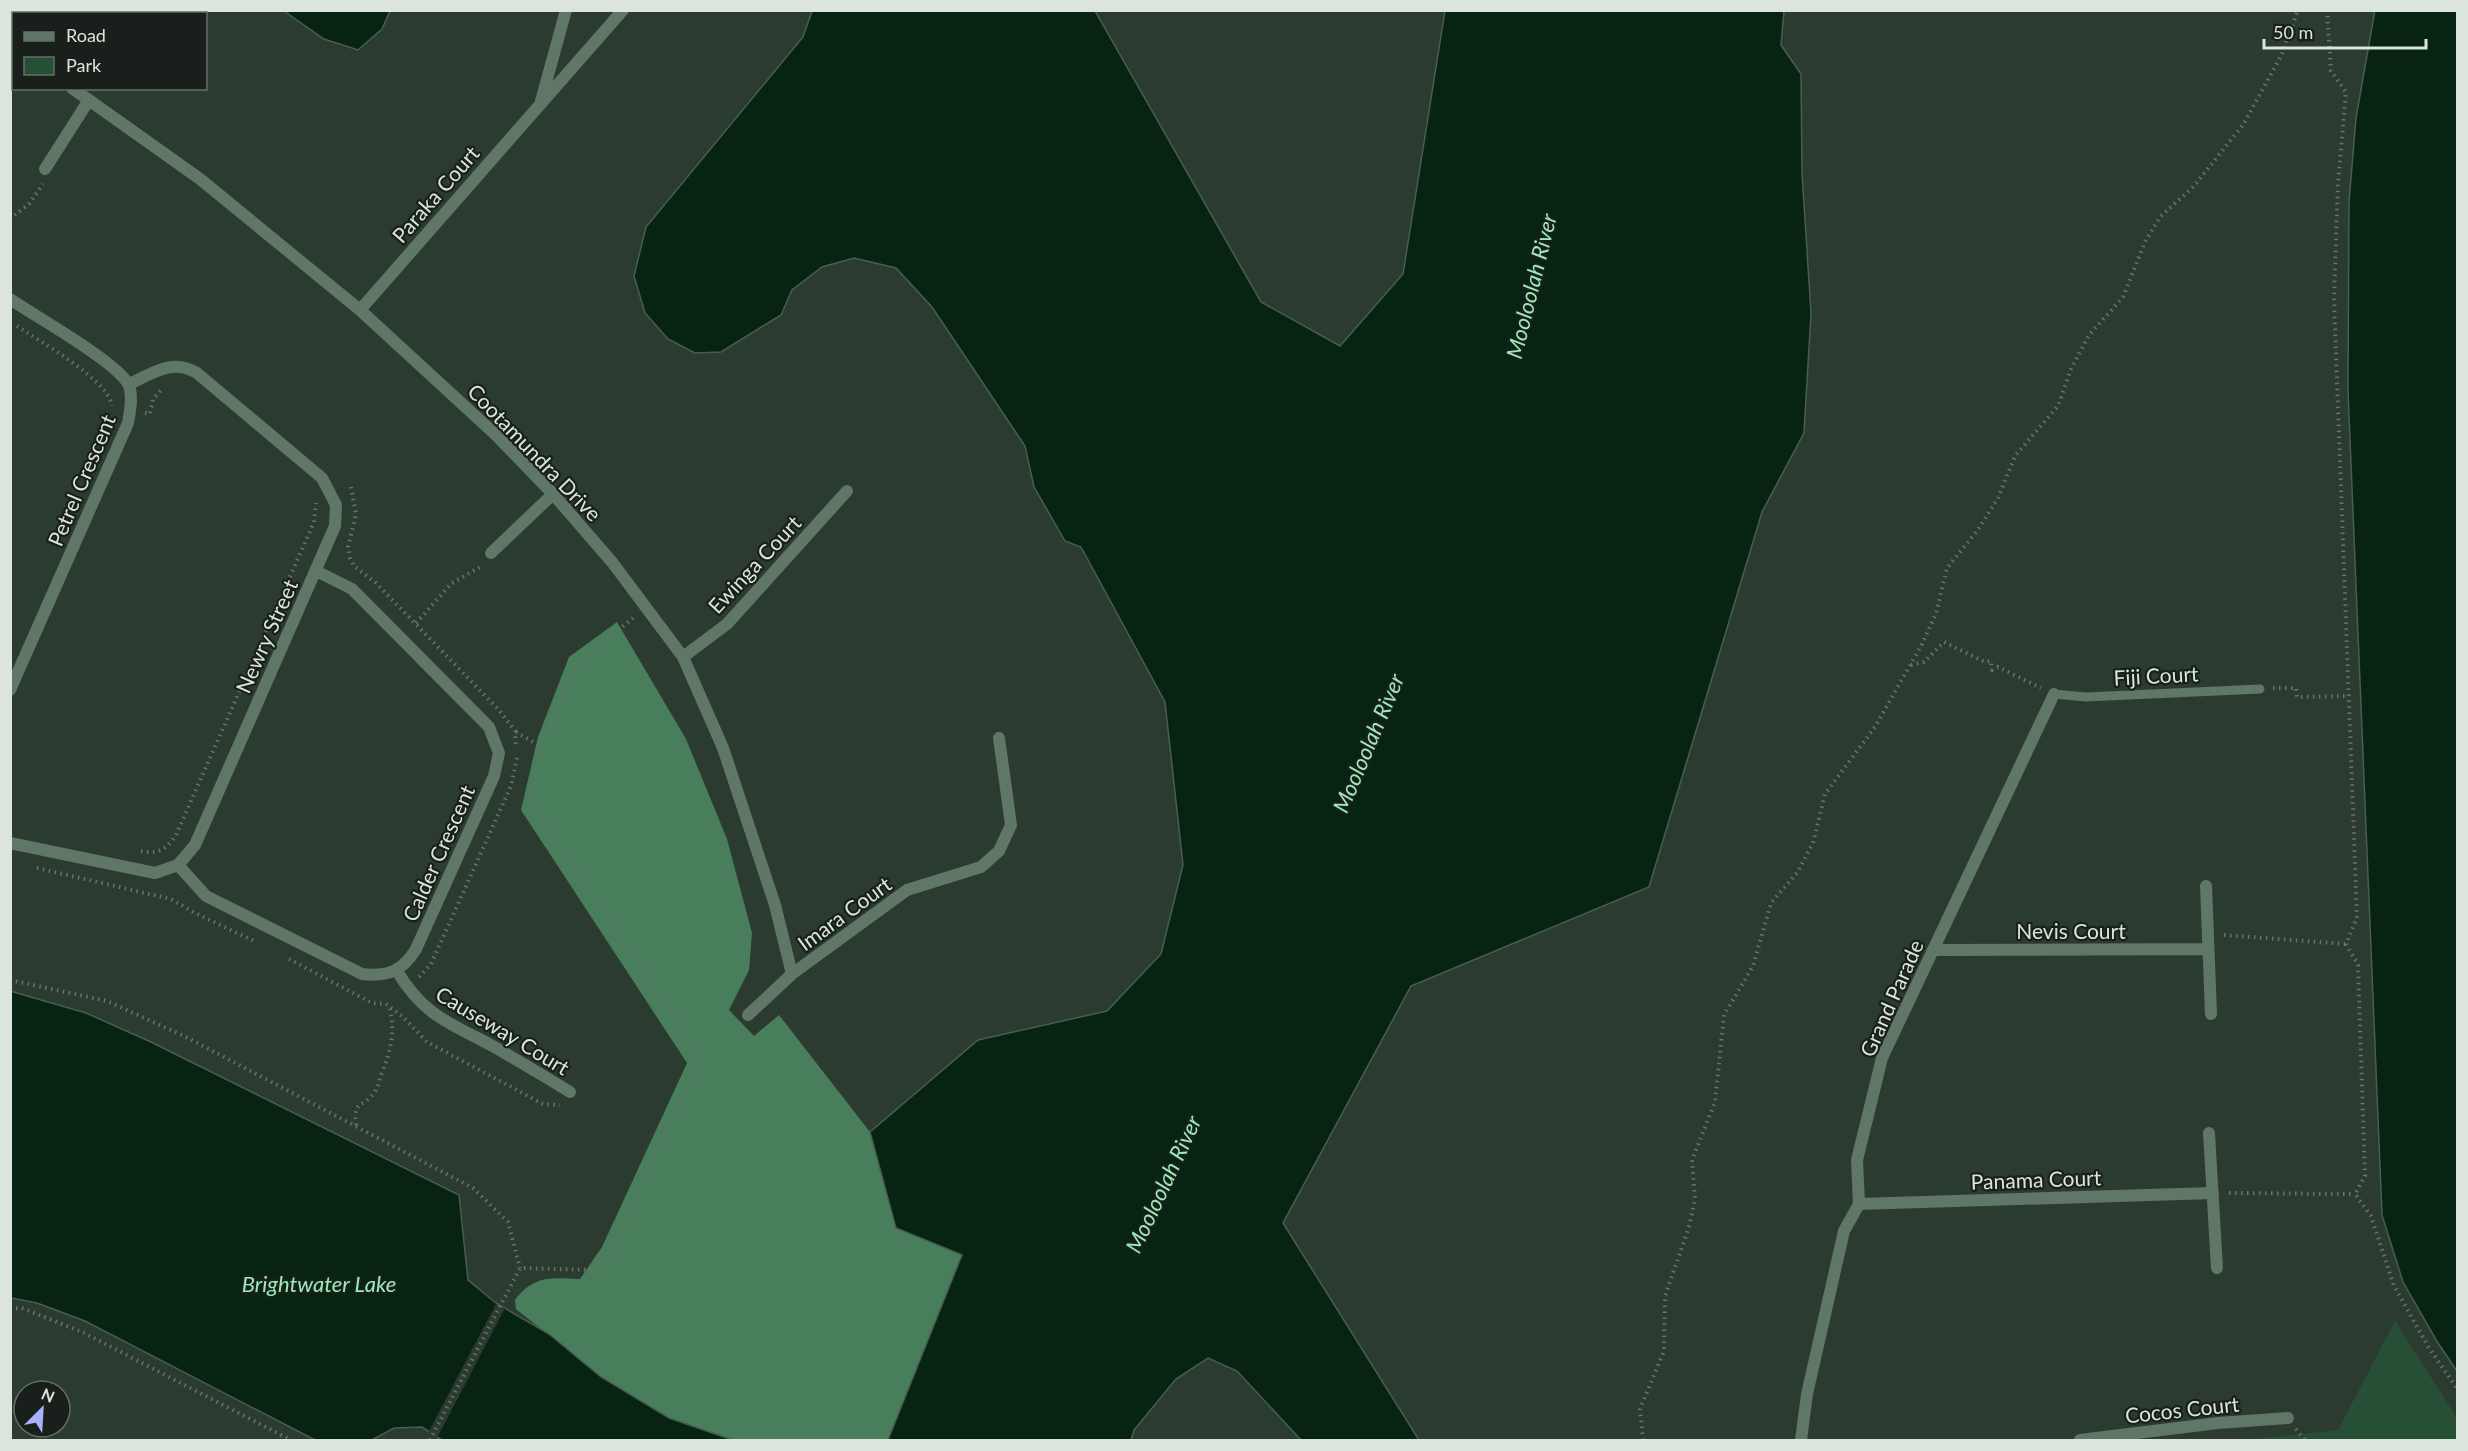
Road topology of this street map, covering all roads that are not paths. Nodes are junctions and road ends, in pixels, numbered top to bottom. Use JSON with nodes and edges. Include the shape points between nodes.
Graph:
{"nodes":[{"id":1,"x":566,"y":10,"type":"edge"},
{"id":2,"x":623,"y":10,"type":"edge"},
{"id":3,"x":75,"y":90,"type":"edge"},
{"id":4,"x":89,"y":100,"type":"junction"},
{"id":5,"x":540,"y":105,"type":"junction"},
{"id":6,"x":45,"y":169,"type":"road end"},
{"id":7,"x":10,"y":299,"type":"edge"},
{"id":8,"x":360,"y":310,"type":"junction"},
{"id":9,"x":129,"y":384,"type":"junction"},
{"id":10,"x":847,"y":491,"type":"dead end"},
{"id":11,"x":553,"y":494,"type":"junction"},
{"id":12,"x":491,"y":553,"type":"road end"},
{"id":13,"x":316,"y":571,"type":"junction"},
{"id":14,"x":683,"y":657,"type":"junction"},
{"id":15,"x":2260,"y":688,"type":"road end"},
{"id":16,"x":10,"y":690,"type":"edge"},
{"id":17,"x":2054,"y":694,"type":"joint"},
{"id":18,"x":999,"y":738,"type":"dead end"},
{"id":19,"x":10,"y":843,"type":"edge"},
{"id":20,"x":178,"y":865,"type":"junction"},
{"id":21,"x":2206,"y":886,"type":"dead end"},
{"id":22,"x":2208,"y":949,"type":"junction"},
{"id":23,"x":1933,"y":950,"type":"junction"},
{"id":24,"x":398,"y":971,"type":"junction"},
{"id":25,"x":792,"y":974,"type":"junction"},
{"id":26,"x":2211,"y":1014,"type":"dead end"},
{"id":27,"x":748,"y":1015,"type":"dead end"},
{"id":28,"x":570,"y":1092,"type":"road end"},
{"id":29,"x":2209,"y":1133,"type":"dead end"},
{"id":30,"x":2213,"y":1193,"type":"junction"},
{"id":31,"x":1859,"y":1204,"type":"junction"},
{"id":32,"x":2217,"y":1268,"type":"dead end"},
{"id":33,"x":2288,"y":1418,"type":"dead end"},
{"id":34,"x":1801,"y":1440,"type":"edge"},
{"id":35,"x":2080,"y":1440,"type":"edge"}],
"edges":[{"from":1,"to":5,"type":"street","name":"Paraka Court"},
{"from":2,"to":5,"type":"street","name":"Paraka Court"},
{"from":3,"to":4,"type":"street","name":"Cootamundra Drive"},
{"from":4,"to":6,"type":"street"},
{"from":4,"to":8,"type":"street","name":"Cootamundra Drive","via":[[200,179]]},
{"from":5,"to":8,"type":"street","name":"Paraka Court"},
{"from":7,"to":9,"type":"street","via":[[113,367]]},
{"from":8,"to":11,"type":"street","name":"Cootamundra Drive","via":[[496,435]]},
{"from":9,"to":13,"type":"street","name":"Newry Street","via":[[170,366],[184,366],[322,478],[336,505],[335,526]]},
{"from":9,"to":16,"type":"street","name":"Petrel Crescent","via":[[128,423]]},
{"from":10,"to":14,"type":"street","name":"Ewinga Court","via":[[727,624]]},
{"from":11,"to":12,"type":"street"},
{"from":11,"to":14,"type":"street","name":"Cootamundra Drive","via":[[612,562]]},
{"from":13,"to":20,"type":"street","name":"Newry Street","via":[[195,845]]},
{"from":13,"to":24,"type":"street","name":"Calder Crescent","via":[[352,589],[404,640],[489,728],[499,753],[494,776],[416,949]]},
{"from":14,"to":25,"type":"street","name":"Cootamundra Drive","via":[[723,748],[775,905]]},
{"from":15,"to":17,"type":"lane","name":"Fiji Court","via":[[2086,697]]},
{"from":17,"to":23,"type":"street","name":"Grand Parade"},
{"from":18,"to":25,"type":"street","name":"Imara Court","via":[[1011,825],[999,851],[981,867],[908,890]]},
{"from":19,"to":20,"type":"street","via":[[155,873]]},
{"from":20,"to":24,"type":"street","via":[[206,896],[362,974],[379,976]]},
{"from":21,"to":22,"type":"street"},
{"from":22,"to":23,"type":"street","name":"Nevis Court"},
{"from":22,"to":26,"type":"street"},
{"from":23,"to":31,"type":"street","name":"Grand Parade","via":[[1882,1058],[1857,1160]]},
{"from":24,"to":28,"type":"street","name":"Causeway Court","via":[[407,987],[435,1016]]},
{"from":25,"to":27,"type":"street","name":"Imara Court"},
{"from":29,"to":30,"type":"street"},
{"from":30,"to":31,"type":"street","name":"Panama Court"},
{"from":30,"to":32,"type":"street"},
{"from":31,"to":34,"type":"street","via":[[1844,1231],[1807,1394]]},
{"from":33,"to":35,"type":"street","name":"Cocos Court"}]}
